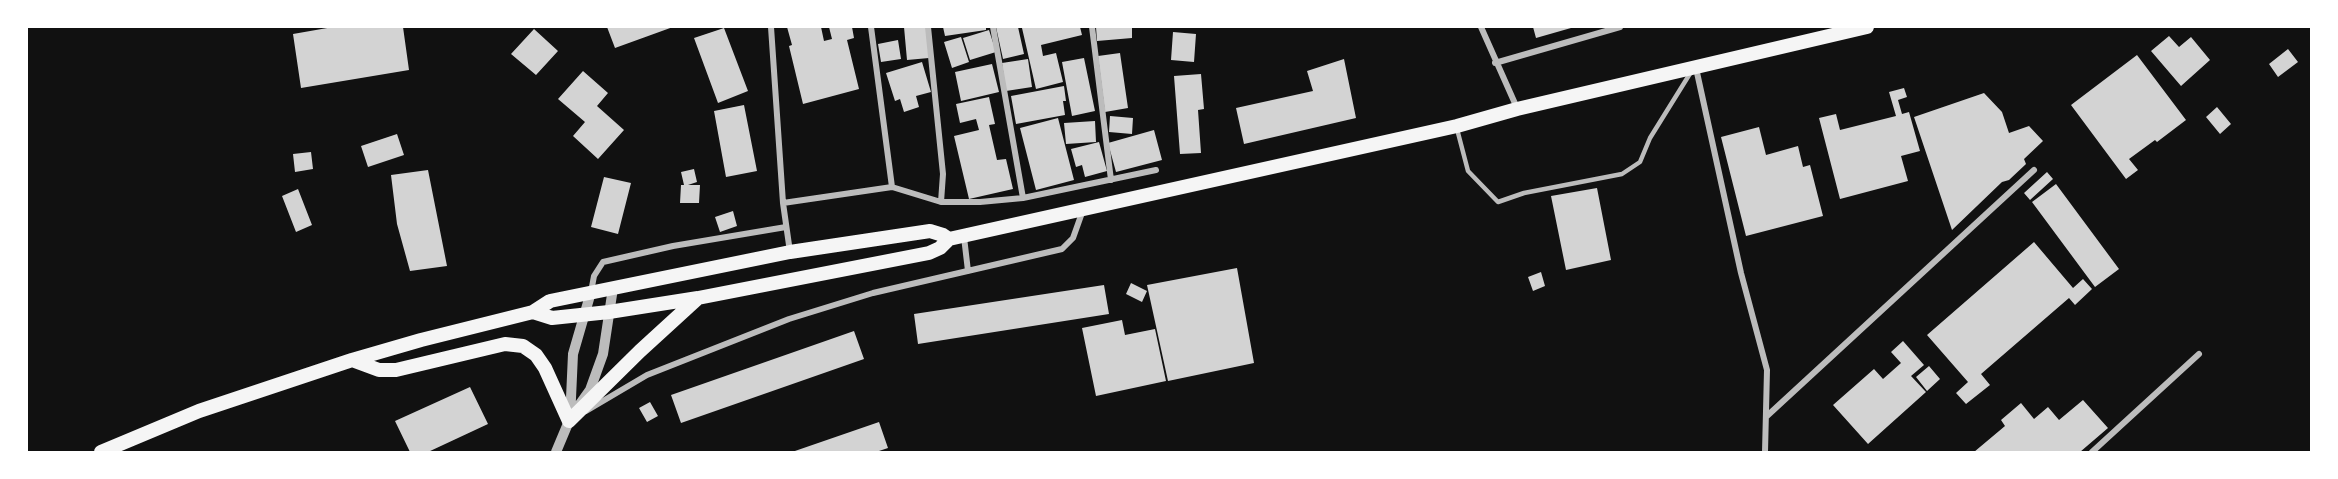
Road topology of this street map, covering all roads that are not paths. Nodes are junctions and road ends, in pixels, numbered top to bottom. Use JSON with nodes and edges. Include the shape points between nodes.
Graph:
{"nodes":[{"id":1,"x":771,"y":27,"type":"edge"},
{"id":2,"x":871,"y":27,"type":"edge"},
{"id":3,"x":928,"y":27,"type":"edge"},
{"id":4,"x":993,"y":27,"type":"edge"},
{"id":5,"x":1092,"y":27,"type":"edge"},
{"id":6,"x":1481,"y":27,"type":"edge"},
{"id":7,"x":1620,"y":27,"type":"edge"},
{"id":8,"x":1867,"y":27,"type":"edge"},
{"id":9,"x":1495,"y":63,"type":"junction"},
{"id":10,"x":1695,"y":66,"type":"junction"},
{"id":11,"x":1517,"y":109,"type":"junction"},
{"id":12,"x":1456,"y":126,"type":"junction"},
{"id":13,"x":1156,"y":170,"type":"dead end"},
{"id":14,"x":2034,"y":170,"type":"dead end"},
{"id":15,"x":1111,"y":180,"type":"junction"},
{"id":16,"x":892,"y":187,"type":"junction"},
{"id":17,"x":1023,"y":198,"type":"junction"},
{"id":18,"x":941,"y":202,"type":"junction"},
{"id":19,"x":783,"y":203,"type":"junction"},
{"id":20,"x":1084,"y":210,"type":"junction"},
{"id":21,"x":786,"y":227,"type":"junction"},
{"id":22,"x":964,"y":236,"type":"junction"},
{"id":23,"x":949,"y":239,"type":"junction"},
{"id":24,"x":790,"y":252,"type":"junction"},
{"id":25,"x":968,"y":271,"type":"junction"},
{"id":26,"x":613,"y":288,"type":"junction"},
{"id":27,"x":591,"y":292,"type":"junction"},
{"id":28,"x":698,"y":298,"type":"junction"},
{"id":29,"x":533,"y":312,"type":"junction"},
{"id":30,"x":609,"y":312,"type":"junction"},
{"id":31,"x":585,"y":313,"type":"junction"},
{"id":32,"x":2199,"y":354,"type":"dead end"},
{"id":33,"x":352,"y":360,"type":"junction"},
{"id":34,"x":1767,"y":416,"type":"junction"},
{"id":35,"x":569,"y":421,"type":"junction"},
{"id":36,"x":101,"y":452,"type":"edge"},
{"id":37,"x":556,"y":452,"type":"edge"},
{"id":38,"x":1765,"y":452,"type":"edge"},
{"id":39,"x":2092,"y":452,"type":"edge"}],
"edges":[{"from":1,"to":19,"type":"street"},
{"from":2,"to":16,"type":"street"},
{"from":3,"to":18,"type":"street","via":[[943,174]]},
{"from":4,"to":17,"type":"street"},
{"from":5,"to":15,"type":"street"},
{"from":6,"to":9,"type":"street"},
{"from":7,"to":9,"type":"street"},
{"from":8,"to":10,"type":"main road"},
{"from":9,"to":11,"type":"street"},
{"from":10,"to":11,"type":"main road"},
{"from":10,"to":12,"type":"lane","via":[[1650,138],[1640,162],[1622,174],[1498,202],[1468,171]]},
{"from":10,"to":34,"type":"street","via":[[1740,273],[1767,370]]},
{"from":11,"to":12,"type":"main road"},
{"from":12,"to":20,"type":"main road"},
{"from":13,"to":15,"type":"street"},
{"from":14,"to":34,"type":"street"},
{"from":15,"to":17,"type":"street"},
{"from":16,"to":18,"type":"street"},
{"from":16,"to":19,"type":"street"},
{"from":17,"to":18,"type":"street"},
{"from":19,"to":21,"type":"street"},
{"from":20,"to":22,"type":"main road"},
{"from":20,"to":25,"type":"street","via":[[1073,238],[1062,249]]},
{"from":21,"to":24,"type":"street"},
{"from":21,"to":27,"type":"street","via":[[603,262],[594,276]]},
{"from":22,"to":23,"type":"main road"},
{"from":22,"to":25,"type":"street"},
{"from":23,"to":24,"type":"main road","via":[[930,231]]},
{"from":23,"to":28,"type":"main road","via":[[929,253]]},
{"from":24,"to":26,"type":"main road"},
{"from":25,"to":35,"type":"street","via":[[873,293],[789,319],[647,375]]},
{"from":26,"to":27,"type":"main road"},
{"from":26,"to":30,"type":"street"},
{"from":27,"to":29,"type":"main road","via":[[550,301]]},
{"from":27,"to":31,"type":"street"},
{"from":28,"to":30,"type":"main road"},
{"from":28,"to":35,"type":"main road"},
{"from":29,"to":31,"type":"main road","via":[[552,318]]},
{"from":29,"to":33,"type":"main road"},
{"from":30,"to":31,"type":"main road"},
{"from":30,"to":35,"type":"street","via":[[603,354],[590,390]]},
{"from":31,"to":35,"type":"street","via":[[573,354]]},
{"from":32,"to":39,"type":"street"},
{"from":33,"to":35,"type":"main road","via":[[379,370],[396,370],[505,344],[523,346],[545,368]]},
{"from":33,"to":36,"type":"main road","via":[[199,411]]},
{"from":34,"to":38,"type":"street"},
{"from":35,"to":37,"type":"street"}]}
